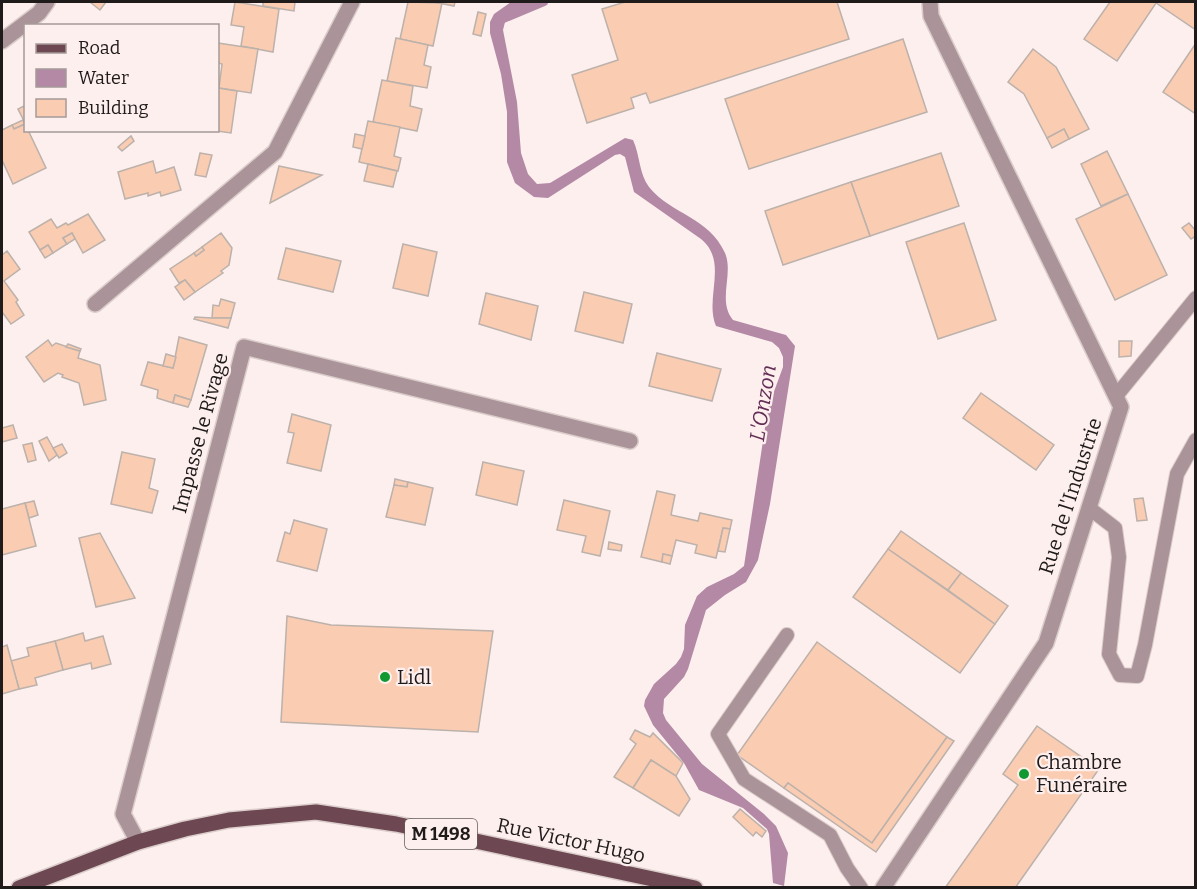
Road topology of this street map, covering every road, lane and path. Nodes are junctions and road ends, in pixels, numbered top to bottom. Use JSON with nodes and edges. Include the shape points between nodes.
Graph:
{"nodes":[{"id":1,"x":47,"y":2,"type":"edge"},
{"id":2,"x":352,"y":2,"type":"edge"},
{"id":3,"x":930,"y":2,"type":"edge"},
{"id":4,"x":24,"y":24,"type":"edge"},
{"id":5,"x":24,"y":24,"type":"edge"},
{"id":6,"x":2,"y":41,"type":"edge"},
{"id":7,"x":1196,"y":298,"type":"edge"},
{"id":8,"x":95,"y":304,"type":"dead end"},
{"id":9,"x":1116,"y":396,"type":"junction"},
{"id":10,"x":1196,"y":440,"type":"edge"},
{"id":11,"x":630,"y":441,"type":"dead end"},
{"id":12,"x":1089,"y":508,"type":"junction"},
{"id":13,"x":787,"y":635,"type":"dead end"},
{"id":14,"x":138,"y":842,"type":"junction"},
{"id":15,"x":20,"y":888,"type":"edge"},
{"id":16,"x":695,"y":888,"type":"edge"},
{"id":17,"x":861,"y":888,"type":"edge"},
{"id":18,"x":883,"y":888,"type":"edge"}],
"edges":[{"from":1,"to":4,"type":"street"},
{"from":2,"to":8,"type":"street","via":[[275,152]]},
{"from":3,"to":9,"type":"street","name":"Rue de l'Industrie","via":[[931,16]]},
{"from":5,"to":6,"type":"street"},
{"from":7,"to":9,"type":"lane"},
{"from":9,"to":12,"type":"street","name":"Rue de l'Industrie","via":[[1121,406]]},
{"from":10,"to":12,"type":"lane","via":[[1177,474],[1137,676],[1119,675],[1109,654],[1119,557],[1115,528]]},
{"from":11,"to":14,"type":"street","name":"Impasse le Rivage","via":[[244,347],[123,814]]},
{"from":12,"to":18,"type":"street","name":"Rue de l'Industrie","via":[[1046,643]]},
{"from":13,"to":17,"type":"lane","via":[[718,734],[744,779],[830,835]]},
{"from":14,"to":15,"type":"main road","name":"Rue Victor Hugo","number":"M 1498"},
{"from":14,"to":16,"type":"main road","name":"Rue Victor Hugo","number":"M 1498","via":[[229,820],[315,812],[396,824]]}]}
